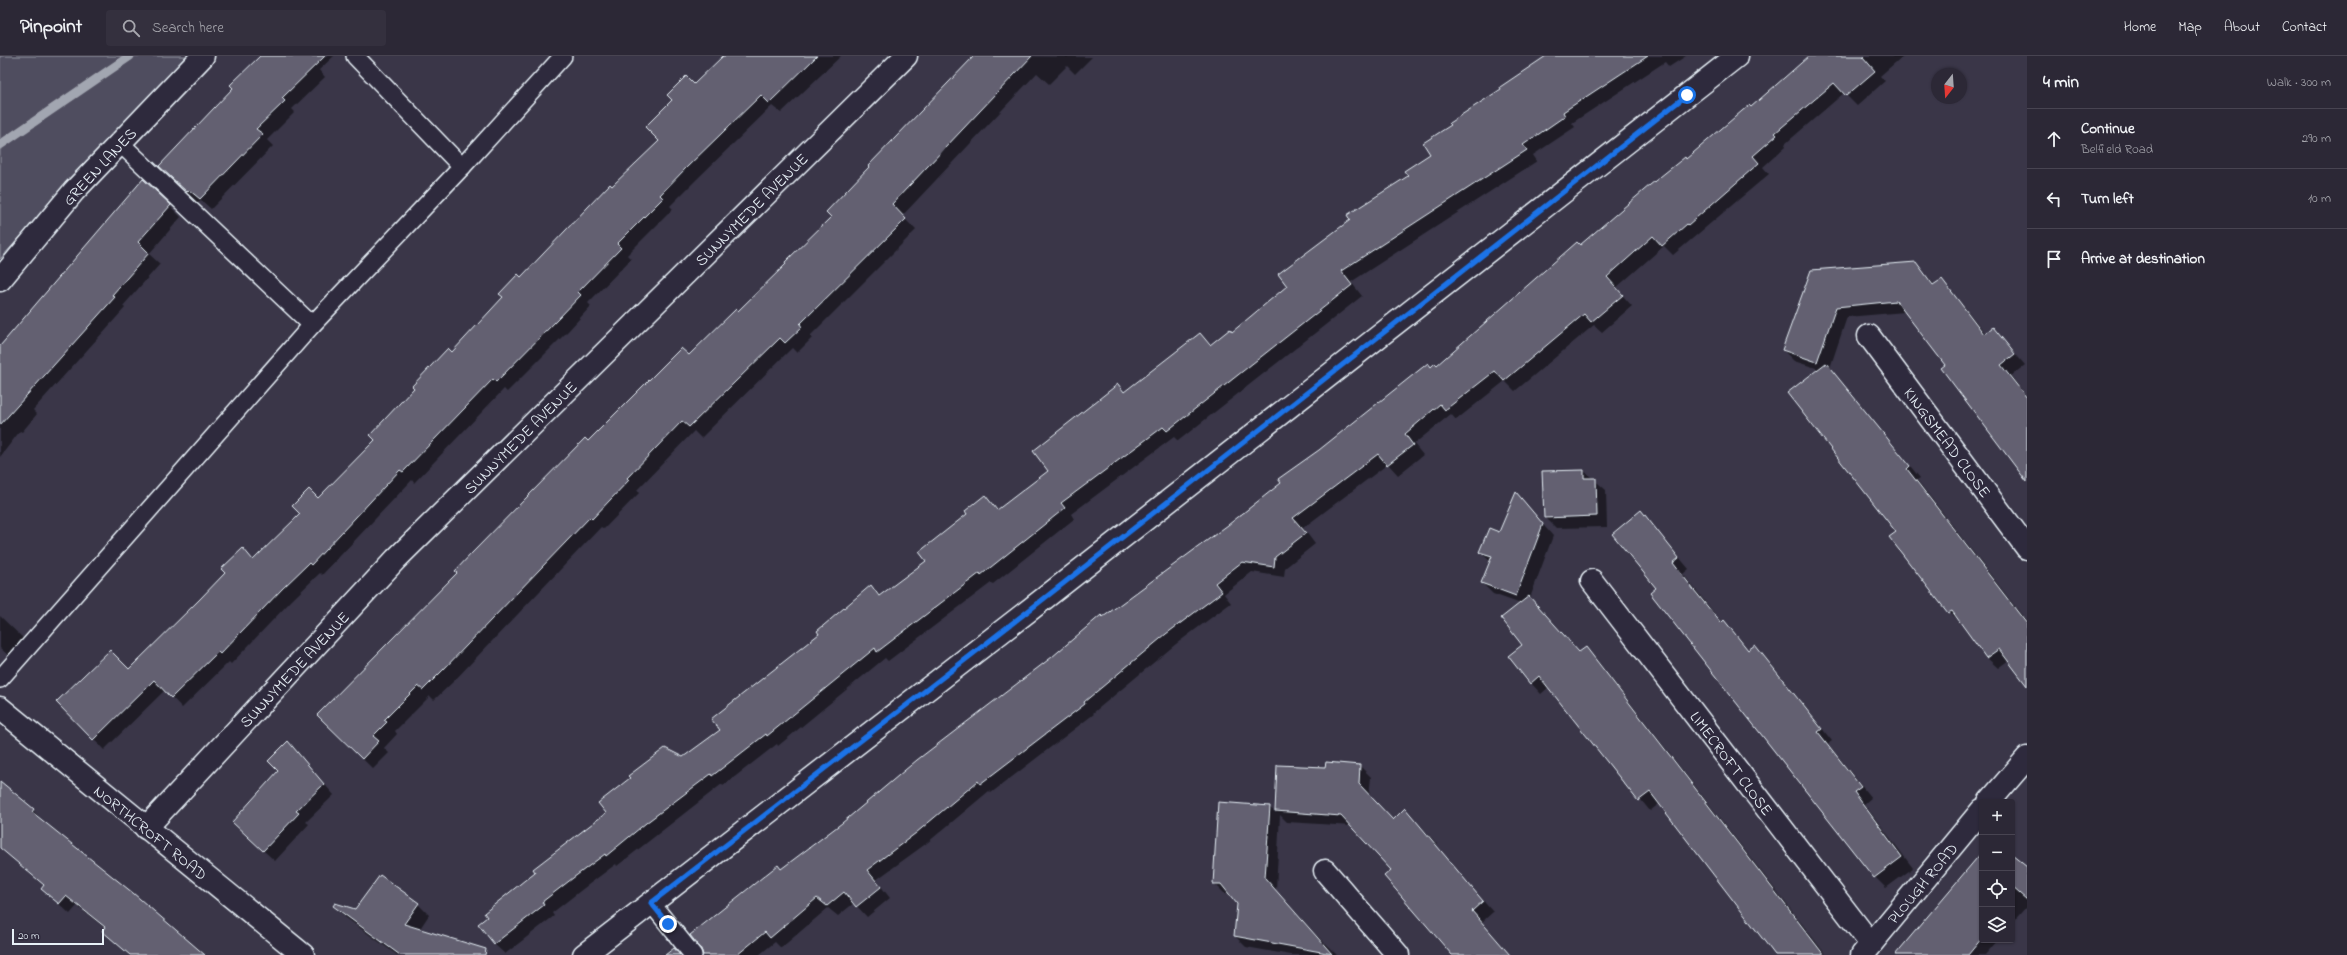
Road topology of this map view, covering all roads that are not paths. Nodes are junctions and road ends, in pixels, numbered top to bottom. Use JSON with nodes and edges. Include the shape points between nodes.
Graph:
{"nodes":[{"id":1,"x":203,"y":56,"type":"edge"},
{"id":2,"x":355,"y":56,"type":"edge"},
{"id":3,"x":563,"y":56,"type":"edge"},
{"id":4,"x":906,"y":56,"type":"edge"},
{"id":5,"x":1737,"y":56,"type":"edge"},
{"id":6,"x":120,"y":143,"type":"junction"},
{"id":7,"x":462,"y":167,"type":"junction"},
{"id":8,"x":0,"y":280,"type":"edge"},
{"id":9,"x":312,"y":325,"type":"junction"},
{"id":10,"x":1869,"y":336,"type":"dead end"},
{"id":11,"x":2027,"y":548,"type":"edge"},
{"id":12,"x":1592,"y":581,"type":"dead end"},
{"id":13,"x":0,"y":679,"type":"edge"},
{"id":14,"x":0,"y":708,"type":"edge"},
{"id":15,"x":2027,"y":758,"type":"edge"},
{"id":16,"x":1992,"y":799,"type":"edge"},
{"id":17,"x":1979,"y":814,"type":"edge"},
{"id":18,"x":146,"y":828,"type":"junction"},
{"id":19,"x":1325,"y":871,"type":"dead end"},
{"id":20,"x":651,"y":903,"type":"junction"},
{"id":21,"x":1866,"y":950,"type":"edge"},
{"id":22,"x":303,"y":955,"type":"edge"},
{"id":23,"x":584,"y":955,"type":"edge"},
{"id":24,"x":693,"y":955,"type":"edge"},
{"id":25,"x":1398,"y":955,"type":"edge"}],
"edges":[{"from":1,"to":6,"type":"street","name":"GREEN LANES"},
{"from":2,"to":7,"type":"lane"},
{"from":3,"to":7,"type":"lane"},
{"from":4,"to":18,"type":"street","name":"SUNNYMEDE AVENUE","via":[[396,559]]},
{"from":5,"to":20,"type":"street"},
{"from":6,"to":8,"type":"street","name":"GREEN LANES","via":[[74,191]]},
{"from":6,"to":9,"type":"lane"},
{"from":7,"to":9,"type":"lane"},
{"from":9,"to":13,"type":"lane"},
{"from":10,"to":11,"type":"street","name":"KINGSMEAD CLOSE"},
{"from":12,"to":21,"type":"street","name":"LIMECROFT CLOSE"},
{"from":14,"to":18,"type":"street","name":"NORTHCROFT ROAD"},
{"from":15,"to":16,"type":"street"},
{"from":17,"to":21,"type":"street","name":"PLOUGH ROAD"},
{"from":18,"to":22,"type":"street","name":"NORTHCROFT ROAD"},
{"from":19,"to":25,"type":"street"},
{"from":20,"to":23,"type":"street"},
{"from":20,"to":24,"type":"lane"}]}
